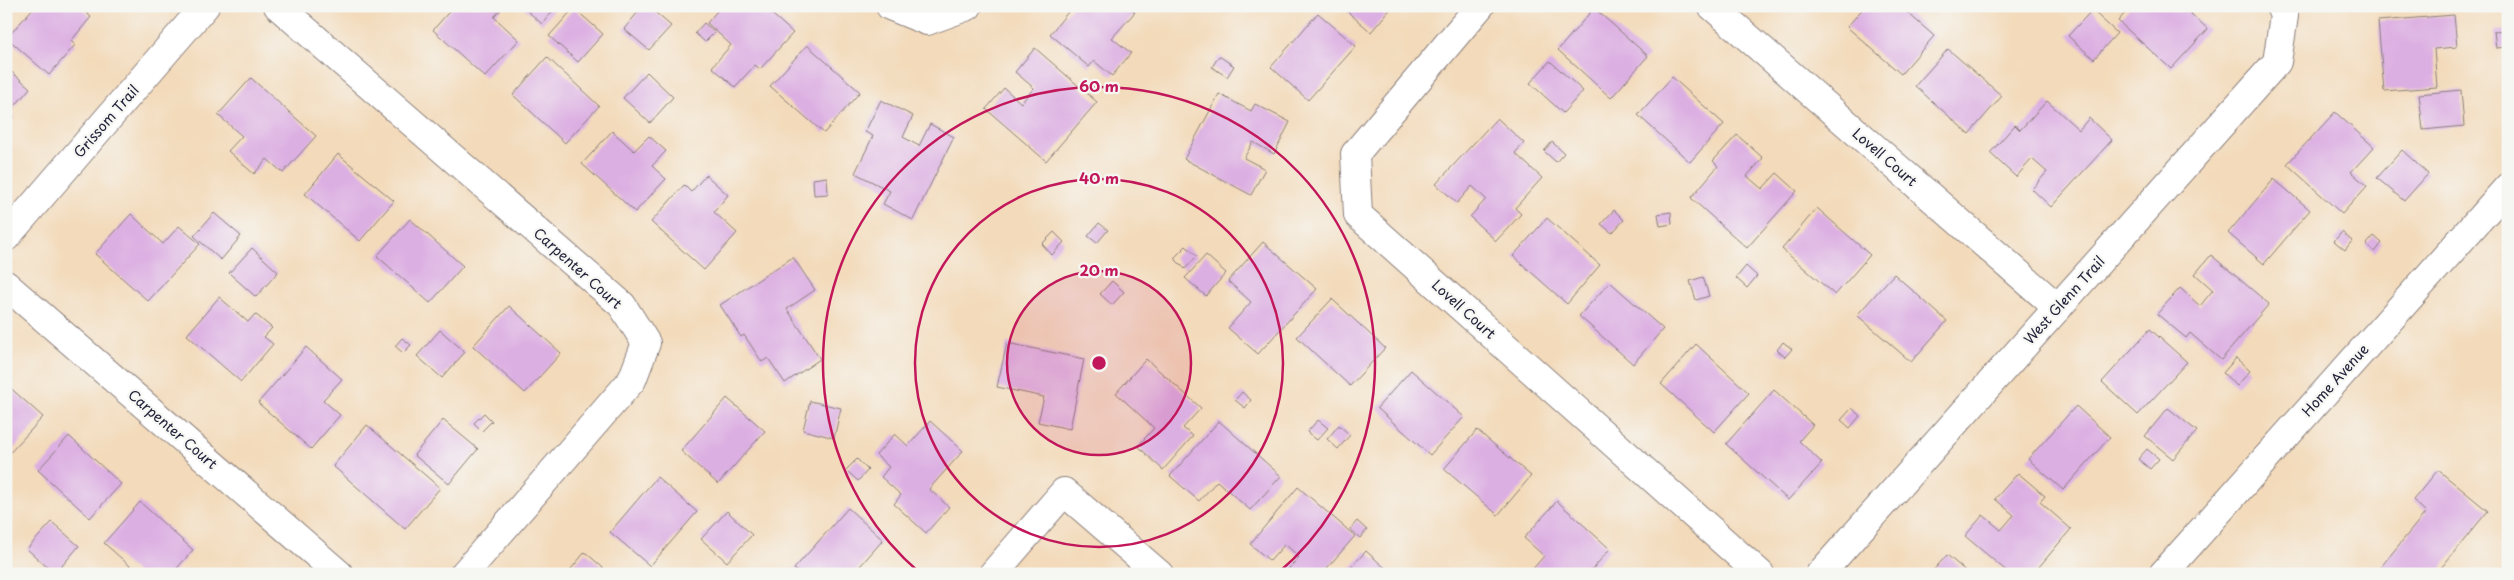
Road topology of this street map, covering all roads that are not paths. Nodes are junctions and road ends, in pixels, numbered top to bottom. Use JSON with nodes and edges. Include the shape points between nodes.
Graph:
{"nodes":[{"id":1,"x":205,"y":6,"type":"edge"},
{"id":2,"x":278,"y":6,"type":"edge"},
{"id":3,"x":890,"y":6,"type":"edge"},
{"id":4,"x":968,"y":6,"type":"edge"},
{"id":5,"x":1480,"y":6,"type":"edge"},
{"id":6,"x":1712,"y":6,"type":"edge"},
{"id":7,"x":2282,"y":11,"type":"edge"},
{"id":8,"x":2508,"y":187,"type":"edge"},
{"id":9,"x":6,"y":237,"type":"edge"},
{"id":10,"x":6,"y":285,"type":"edge"},
{"id":11,"x":2058,"y":308,"type":"junction"},
{"id":12,"x":339,"y":574,"type":"edge"},
{"id":13,"x":464,"y":574,"type":"edge"},
{"id":14,"x":993,"y":574,"type":"edge"},
{"id":15,"x":1159,"y":574,"type":"edge"},
{"id":16,"x":1760,"y":574,"type":"edge"},
{"id":17,"x":1820,"y":574,"type":"edge"},
{"id":18,"x":2163,"y":574,"type":"edge"}],
"edges":[{"from":1,"to":9,"type":"street","name":"Grissom Trail"},
{"from":2,"to":13,"type":"street","name":"Carpenter Court","via":[[622,305],[646,343],[632,380]]},
{"from":3,"to":4,"type":"street","via":[[928,22]]},
{"from":5,"to":16,"type":"street","name":"Lovell Court","via":[[1355,154],[1358,215]]},
{"from":6,"to":11,"type":"street","name":"Lovell Court"},
{"from":7,"to":11,"type":"street","name":"West Glenn Trail","via":[[2277,62]]},
{"from":8,"to":18,"type":"street","name":"Home Avenue"},
{"from":10,"to":12,"type":"street","name":"Carpenter Court"},
{"from":11,"to":17,"type":"street","name":"West Glenn Trail"},
{"from":14,"to":15,"type":"street","via":[[1064,492]]}]}
